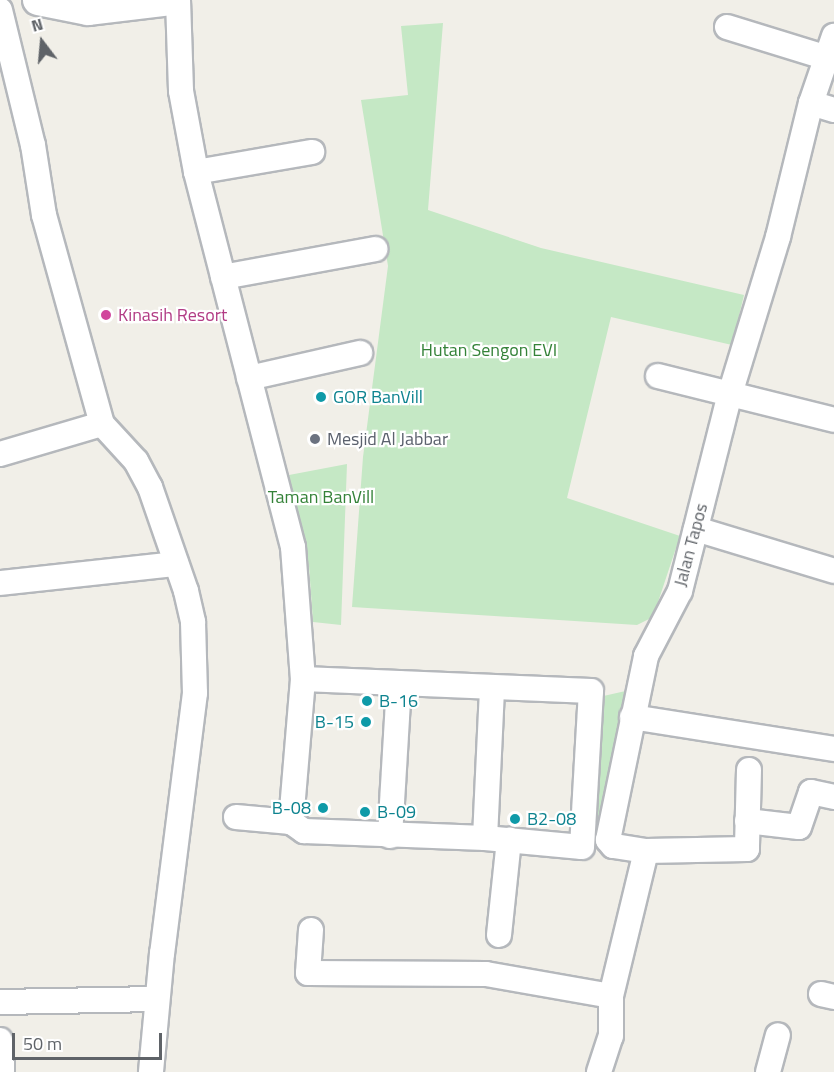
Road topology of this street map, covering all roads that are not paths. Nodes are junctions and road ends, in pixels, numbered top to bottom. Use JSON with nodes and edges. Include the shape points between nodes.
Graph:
{"nodes":[{"id":1,"x":38,"y":0,"type":"edge"},
{"id":2,"x":168,"y":1,"type":"edge"},
{"id":3,"x":0,"y":10,"type":"edge"},
{"id":4,"x":727,"y":27,"type":"dead end"},
{"id":5,"x":831,"y":47,"type":"edge"},
{"id":6,"x":7,"y":69,"type":"edge"},
{"id":7,"x":811,"y":103,"type":"junction"},
{"id":8,"x":834,"y":110,"type":"edge"},
{"id":9,"x":312,"y":152,"type":"dead end"},
{"id":10,"x":196,"y":172,"type":"junction"},
{"id":11,"x":375,"y":249,"type":"dead end"},
{"id":12,"x":223,"y":277,"type":"junction"},
{"id":13,"x":360,"y":353,"type":"dead end"},
{"id":14,"x":658,"y":376,"type":"dead end"},
{"id":15,"x":249,"y":378,"type":"junction"},
{"id":16,"x":730,"y":394,"type":"junction"},
{"id":17,"x":834,"y":420,"type":"edge"},
{"id":18,"x":102,"y":424,"type":"junction"},
{"id":19,"x":0,"y":454,"type":"edge"},
{"id":20,"x":696,"y":529,"type":"junction"},
{"id":21,"x":176,"y":564,"type":"junction"},
{"id":22,"x":834,"y":571,"type":"edge"},
{"id":23,"x":0,"y":583,"type":"edge"},
{"id":24,"x":303,"y":679,"type":"junction"},
{"id":25,"x":399,"y":683,"type":"junction"},
{"id":26,"x":492,"y":688,"type":"junction"},
{"id":27,"x":632,"y":717,"type":"junction"},
{"id":28,"x":834,"y":749,"type":"edge"},
{"id":29,"x":749,"y":770,"type":"dead end"},
{"id":30,"x":834,"y":797,"type":"edge"},
{"id":31,"x":236,"y":817,"type":"dead end"},
{"id":32,"x":747,"y":821,"type":"junction"},
{"id":33,"x":291,"y":822,"type":"junction"},
{"id":34,"x":390,"y":836,"type":"junction"},
{"id":35,"x":485,"y":838,"type":"junction"},
{"id":36,"x":509,"y":840,"type":"junction"},
{"id":37,"x":582,"y":847,"type":"junction"},
{"id":38,"x":637,"y":855,"type":"junction"},
{"id":39,"x":311,"y":930,"type":"dead end"},
{"id":40,"x":498,"y":935,"type":"dead end"},
{"id":41,"x":610,"y":996,"type":"junction"},
{"id":42,"x":157,"y":999,"type":"junction"},
{"id":43,"x":0,"y":1002,"type":"edge"},
{"id":44,"x":778,"y":1035,"type":"dead end"},
{"id":45,"x":0,"y":1040,"type":"edge"},
{"id":46,"x":2,"y":1072,"type":"edge"},
{"id":47,"x":152,"y":1072,"type":"edge"},
{"id":48,"x":599,"y":1072,"type":"edge"},
{"id":49,"x":768,"y":1072,"type":"edge"}],
"edges":[{"from":1,"to":2,"type":"street","via":[[88,10]]},
{"from":2,"to":10,"type":"street"},
{"from":3,"to":6,"type":"street"},
{"from":4,"to":5,"type":"street"},
{"from":5,"to":7,"type":"street","name":"Jalan Tapos"},
{"from":6,"to":18,"type":"street","via":[[33,145],[44,215]]},
{"from":7,"to":8,"type":"street"},
{"from":7,"to":16,"type":"street","name":"Jalan Tapos","via":[[778,237]]},
{"from":9,"to":10,"type":"street"},
{"from":10,"to":12,"type":"street"},
{"from":11,"to":12,"type":"street"},
{"from":12,"to":15,"type":"street"},
{"from":13,"to":15,"type":"street"},
{"from":14,"to":16,"type":"street"},
{"from":15,"to":24,"type":"street","via":[[293,547]]},
{"from":16,"to":17,"type":"street"},
{"from":16,"to":20,"type":"street","name":"Jalan Tapos"},
{"from":18,"to":19,"type":"street"},
{"from":18,"to":21,"type":"street","via":[[136,461],[150,487]]},
{"from":20,"to":22,"type":"street"},
{"from":20,"to":27,"type":"street","name":"Jalan Tapos","via":[[680,591],[646,656]]},
{"from":21,"to":23,"type":"street"},
{"from":21,"to":42,"type":"street","via":[[193,622],[195,693]]},
{"from":24,"to":25,"type":"street"},
{"from":24,"to":33,"type":"street"},
{"from":25,"to":26,"type":"street"},
{"from":25,"to":34,"type":"street"},
{"from":26,"to":35,"type":"street"},
{"from":26,"to":37,"type":"street","via":[[591,691]]},
{"from":27,"to":28,"type":"street"},
{"from":27,"to":38,"type":"street","name":"Jalan Tapos","via":[[608,840],[613,846]]},
{"from":29,"to":32,"type":"street","name":"Jalan Tapos"},
{"from":30,"to":32,"type":"street","via":[[811,792],[799,827]]},
{"from":31,"to":33,"type":"street"},
{"from":32,"to":38,"type":"street","name":"Jalan Tapos","via":[[747,849]]},
{"from":33,"to":34,"type":"street","via":[[304,831]]},
{"from":34,"to":35,"type":"street"},
{"from":35,"to":36,"type":"street"},
{"from":36,"to":37,"type":"street"},
{"from":36,"to":40,"type":"street"},
{"from":37,"to":38,"type":"street"},
{"from":38,"to":41,"type":"street"},
{"from":39,"to":41,"type":"street","via":[[308,973],[486,974]]},
{"from":41,"to":48,"type":"street","via":[[611,1035]]},
{"from":42,"to":43,"type":"street"},
{"from":42,"to":47,"type":"street"},
{"from":44,"to":49,"type":"street"},
{"from":45,"to":46,"type":"street"}]}
